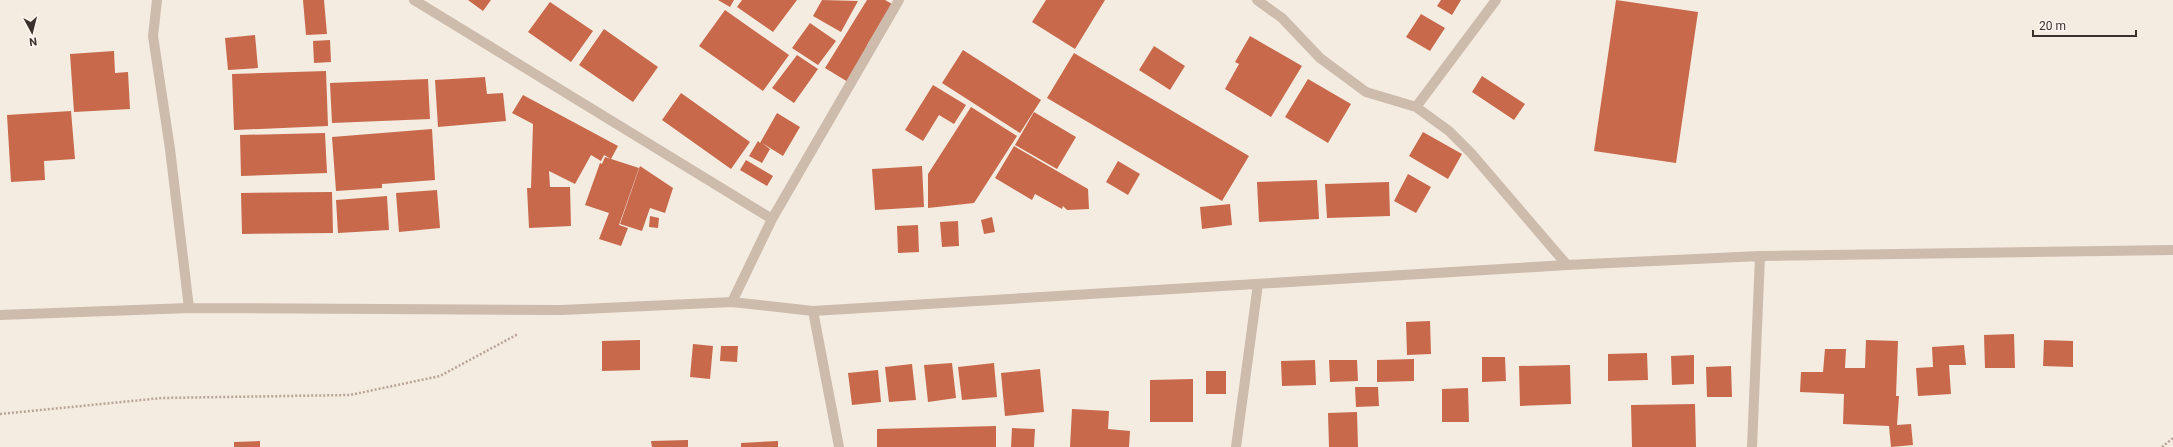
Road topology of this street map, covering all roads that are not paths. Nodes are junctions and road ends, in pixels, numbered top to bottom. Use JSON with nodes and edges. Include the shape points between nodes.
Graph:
{"nodes":[{"id":1,"x":157,"y":0,"type":"edge"},
{"id":2,"x":414,"y":0,"type":"edge"},
{"id":3,"x":899,"y":0,"type":"edge"},
{"id":4,"x":1256,"y":0,"type":"edge"},
{"id":5,"x":1496,"y":0,"type":"edge"},
{"id":6,"x":1416,"y":107,"type":"junction"},
{"id":7,"x":772,"y":219,"type":"junction"},
{"id":8,"x":2173,"y":250,"type":"edge"},
{"id":9,"x":1760,"y":256,"type":"junction"},
{"id":10,"x":1567,"y":265,"type":"junction"},
{"id":11,"x":1258,"y":284,"type":"junction"},
{"id":12,"x":732,"y":302,"type":"junction"},
{"id":13,"x":189,"y":308,"type":"junction"},
{"id":14,"x":813,"y":311,"type":"junction"},
{"id":15,"x":0,"y":315,"type":"edge"},
{"id":16,"x":839,"y":447,"type":"edge"},
{"id":17,"x":1236,"y":447,"type":"edge"},
{"id":18,"x":1752,"y":447,"type":"edge"}],
"edges":[{"from":1,"to":13,"type":"street","via":[[153,36],[170,149]]},
{"from":2,"to":7,"type":"street"},
{"from":3,"to":7,"type":"street"},
{"from":4,"to":6,"type":"street","via":[[1282,18],[1320,58],[1366,92]]},
{"from":5,"to":6,"type":"street"},
{"from":6,"to":10,"type":"street","via":[[1449,131],[1471,152]]},
{"from":7,"to":12,"type":"street"},
{"from":8,"to":9,"type":"street"},
{"from":9,"to":10,"type":"street"},
{"from":9,"to":18,"type":"street"},
{"from":10,"to":11,"type":"street"},
{"from":11,"to":14,"type":"street"},
{"from":11,"to":17,"type":"street"},
{"from":12,"to":13,"type":"street","via":[[562,310]]},
{"from":12,"to":14,"type":"street"},
{"from":13,"to":15,"type":"street"},
{"from":14,"to":16,"type":"street"}]}
